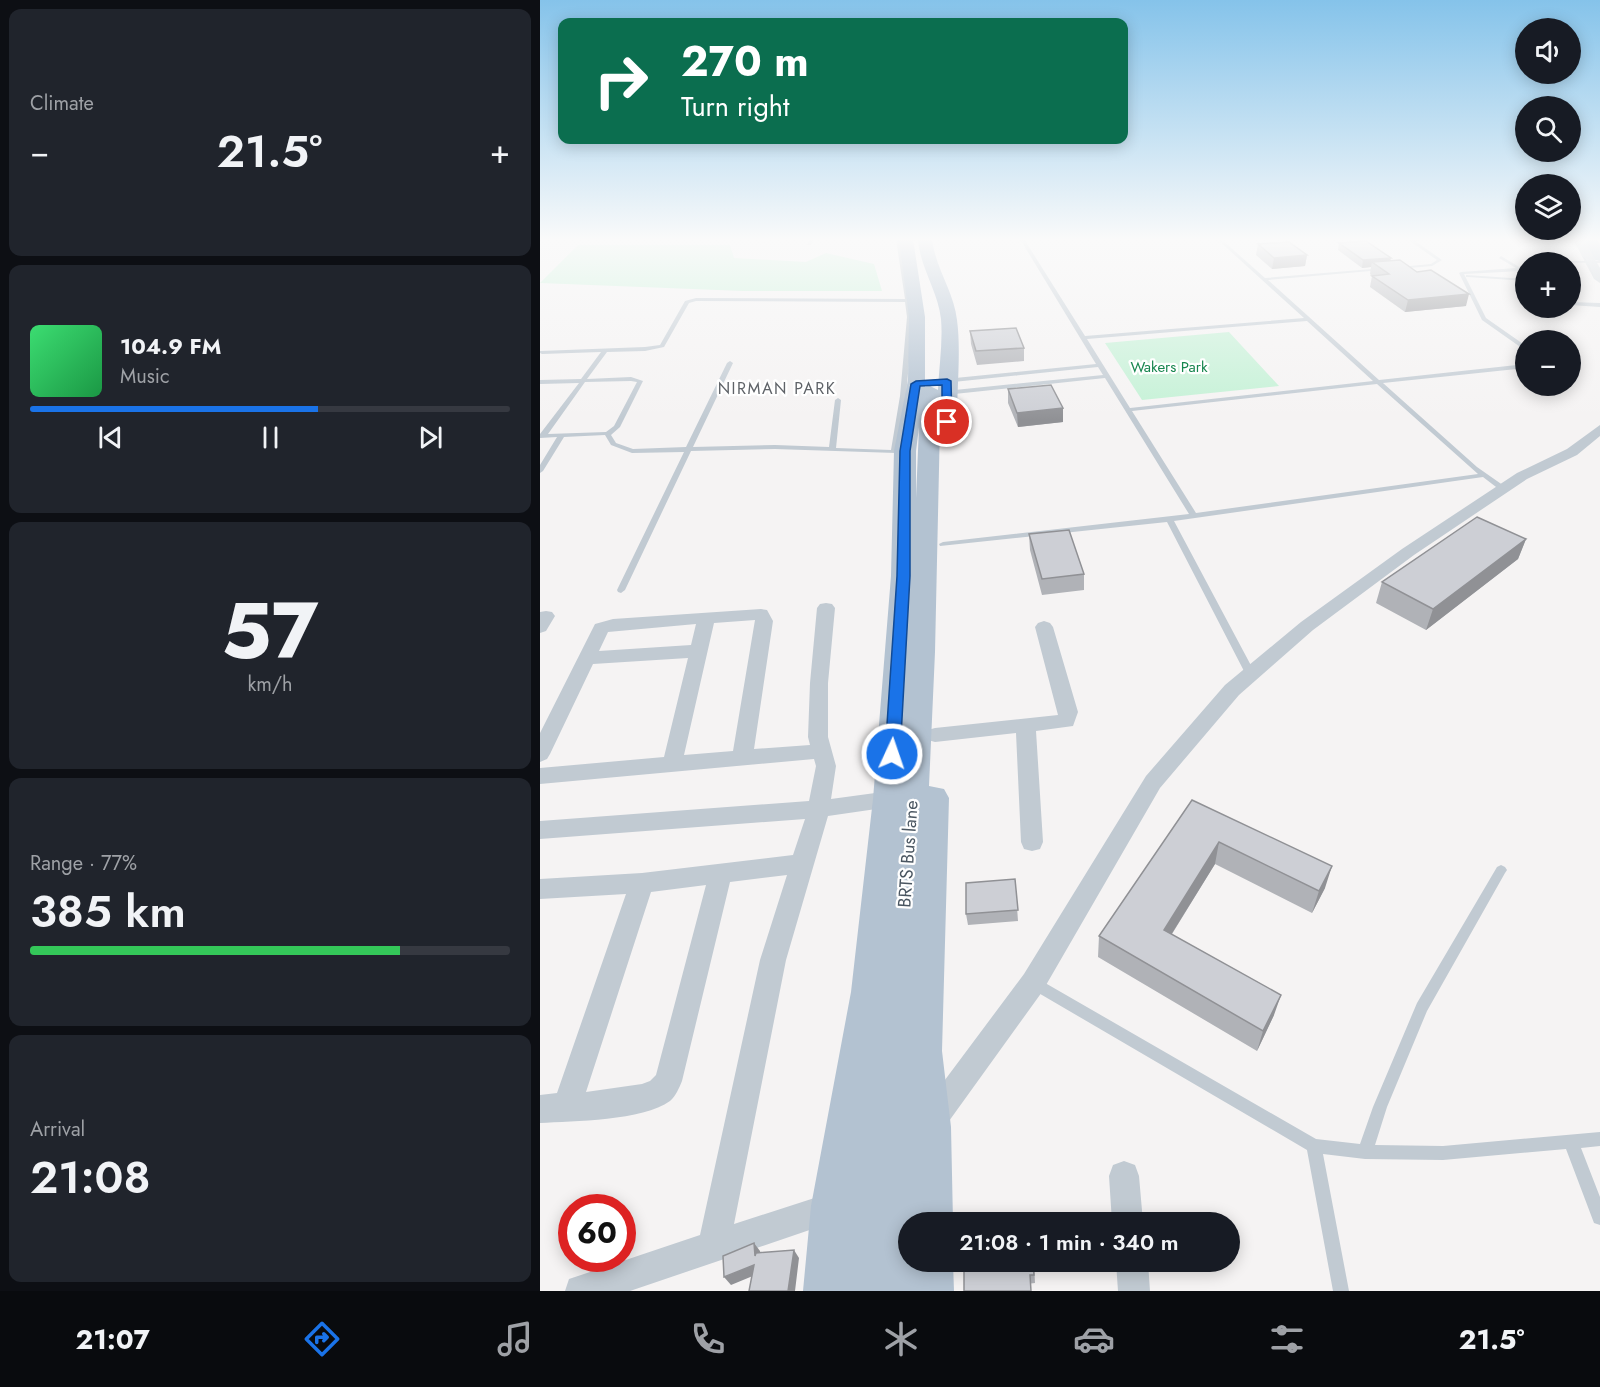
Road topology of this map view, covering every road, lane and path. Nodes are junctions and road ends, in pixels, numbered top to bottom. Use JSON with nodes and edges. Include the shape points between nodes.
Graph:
{"nodes":[{"id":1,"x":695,"y":299,"type":"edge"},
{"id":2,"x":723,"y":299,"type":"edge"},
{"id":3,"x":928,"y":299,"type":"edge"},
{"id":4,"x":943,"y":299,"type":"edge"},
{"id":5,"x":1060,"y":299,"type":"edge"},
{"id":6,"x":1287,"y":299,"type":"edge"},
{"id":7,"x":1474,"y":299,"type":"edge"},
{"id":8,"x":911,"y":301,"type":"joint"},
{"id":9,"x":1581,"y":304,"type":"edge"},
{"id":10,"x":1600,"y":305,"type":"edge"},
{"id":11,"x":1309,"y":319,"type":"junction"},
{"id":12,"x":1084,"y":338,"type":"junction"},
{"id":13,"x":1515,"y":341,"type":"edge"},
{"id":14,"x":606,"y":350,"type":"junction"},
{"id":15,"x":542,"y":352,"type":"dead end"},
{"id":16,"x":730,"y":363,"type":"dead end"},
{"id":17,"x":1101,"y":365,"type":"junction"},
{"id":18,"x":1515,"y":367,"type":"edge"},
{"id":19,"x":1107,"y":376,"type":"junction"},
{"id":20,"x":583,"y":381,"type":"junction"},
{"id":21,"x":540,"y":382,"type":"edge"},
{"id":22,"x":1378,"y":382,"type":"junction"},
{"id":23,"x":924,"y":389,"type":"junction"},
{"id":24,"x":838,"y":400,"type":"dead end"},
{"id":25,"x":1128,"y":411,"type":"junction"},
{"id":26,"x":1600,"y":429,"type":"edge"},
{"id":27,"x":607,"y":434,"type":"junction"},
{"id":28,"x":562,"y":435,"type":"junction"},
{"id":29,"x":542,"y":436,"type":"edge"},
{"id":30,"x":690,"y":449,"type":"junction"},
{"id":31,"x":832,"y":450,"type":"junction"},
{"id":32,"x":540,"y":471,"type":"edge"},
{"id":33,"x":1484,"y":475,"type":"junction"},
{"id":34,"x":1503,"y":488,"type":"junction"},
{"id":35,"x":1193,"y":515,"type":"junction"},
{"id":36,"x":1169,"y":519,"type":"junction"},
{"id":37,"x":943,"y":544,"type":"junction"},
{"id":38,"x":621,"y":590,"type":"dead end"},
{"id":39,"x":826,"y":608,"type":"dead end"},
{"id":40,"x":706,"y":618,"type":"junction"},
{"id":41,"x":1044,"y":627,"type":"dead end"},
{"id":42,"x":697,"y":651,"type":"junction"},
{"id":43,"x":586,"y":658,"type":"junction"},
{"id":44,"x":1250,"y":673,"type":"junction"},
{"id":45,"x":1026,"y":725,"type":"junction"},
{"id":46,"x":935,"y":735,"type":"junction"},
{"id":47,"x":823,"y":751,"type":"junction"},
{"id":48,"x":540,"y":754,"type":"edge"},
{"id":49,"x":742,"y":758,"type":"junction"},
{"id":50,"x":672,"y":765,"type":"junction"},
{"id":51,"x":540,"y":776,"type":"edge"},
{"id":52,"x":890,"y":799,"type":"junction"},
{"id":53,"x":819,"y":809,"type":"junction"},
{"id":54,"x":540,"y":830,"type":"edge"},
{"id":55,"x":1032,"y":842,"type":"dead end"},
{"id":56,"x":802,"y":864,"type":"junction"},
{"id":57,"x":1501,"y":870,"type":"dead end"},
{"id":58,"x":720,"y":875,"type":"junction"},
{"id":59,"x":642,"y":883,"type":"junction"},
{"id":60,"x":540,"y":889,"type":"edge"},
{"id":61,"x":1033,"y":983,"type":"junction"},
{"id":62,"x":554,"y":1108,"type":"edge"},
{"id":63,"x":928,"y":1127,"type":"junction"},
{"id":64,"x":1600,"y":1139,"type":"edge"},
{"id":65,"x":1571,"y":1142,"type":"junction"},
{"id":66,"x":1314,"y":1146,"type":"junction"},
{"id":67,"x":1365,"y":1152,"type":"junction"},
{"id":68,"x":888,"y":1166,"type":"junction"},
{"id":69,"x":1124,"y":1176,"type":"dead end"},
{"id":70,"x":836,"y":1206,"type":"junction"},
{"id":71,"x":928,"y":1212,"type":"edge"},
{"id":72,"x":1127,"y":1212,"type":"edge"},
{"id":73,"x":1600,"y":1217,"type":"edge"},
{"id":74,"x":714,"y":1246,"type":"junction"},
{"id":75,"x":928,"y":1272,"type":"edge"},
{"id":76,"x":1133,"y":1272,"type":"edge"},
{"id":77,"x":581,"y":1291,"type":"edge"},
{"id":78,"x":829,"y":1291,"type":"edge"},
{"id":79,"x":879,"y":1291,"type":"edge"},
{"id":80,"x":928,"y":1291,"type":"edge"},
{"id":81,"x":1134,"y":1291,"type":"edge"},
{"id":82,"x":1341,"y":1291,"type":"edge"}],
"edges":[{"from":1,"to":14,"type":"lane","via":[[687,302],[662,346]]},
{"from":2,"to":8,"type":"lane"},
{"from":3,"to":23,"type":"main road","name":"BRTS Bus lane","via":[[931,322]]},
{"from":4,"to":23,"type":"main road","via":[[949,320]]},
{"from":5,"to":12,"type":"lane"},
{"from":6,"to":11,"type":"lane"},
{"from":7,"to":13,"type":"lane","via":[[1484,319]]},
{"from":8,"to":23,"type":"main road","via":[[917,317]]},
{"from":9,"to":10,"type":"lane"},
{"from":11,"to":12,"type":"lane"},
{"from":11,"to":22,"type":"lane"},
{"from":12,"to":17,"type":"lane"},
{"from":14,"to":15,"type":"lane"},
{"from":14,"to":20,"type":"lane"},
{"from":16,"to":30,"type":"lane"},
{"from":17,"to":19,"type":"lane"},
{"from":17,"to":23,"type":"lane"},
{"from":18,"to":22,"type":"lane"},
{"from":19,"to":23,"type":"lane"},
{"from":19,"to":25,"type":"lane"},
{"from":20,"to":21,"type":"lane"},
{"from":20,"to":27,"type":"lane","via":[[640,381],[617,427]]},
{"from":20,"to":29,"type":"lane"},
{"from":22,"to":25,"type":"lane"},
{"from":22,"to":33,"type":"lane"},
{"from":23,"to":31,"type":"lane","via":[[894,452]]},
{"from":23,"to":37,"type":"main road"},
{"from":23,"to":52,"type":"main road","via":[[905,451],[904,576]]},
{"from":23,"to":68,"type":"main road","name":"BRTS Bus lane","via":[[929,468],[921,652]]},
{"from":24,"to":31,"type":"lane"},
{"from":25,"to":35,"type":"lane"},
{"from":26,"to":34,"type":"street","via":[[1572,452]]},
{"from":27,"to":28,"type":"lane"},
{"from":27,"to":30,"type":"lane","via":[[613,444],[632,450]]},
{"from":28,"to":29,"type":"lane"},
{"from":28,"to":32,"type":"lane"},
{"from":30,"to":31,"type":"lane"},
{"from":30,"to":38,"type":"lane"},
{"from":33,"to":34,"type":"lane"},
{"from":33,"to":35,"type":"lane"},
{"from":34,"to":44,"type":"street","via":[[1307,626]]},
{"from":35,"to":36,"type":"lane"},
{"from":36,"to":37,"type":"lane"},
{"from":36,"to":44,"type":"lane"},
{"from":37,"to":46,"type":"main road"},
{"from":39,"to":47,"type":"street","via":[[819,683],[818,738]]},
{"from":40,"to":42,"type":"street"},
{"from":40,"to":43,"type":"street","via":[[601,628]]},
{"from":40,"to":49,"type":"street","via":[[755,614],[764,617]]},
{"from":41,"to":45,"type":"street","via":[[1069,717],[1059,722]]},
{"from":42,"to":43,"type":"street"},
{"from":42,"to":50,"type":"street"},
{"from":43,"to":48,"type":"street"},
{"from":44,"to":61,"type":"street","via":[[1153,782]]},
{"from":45,"to":46,"type":"street"},
{"from":45,"to":55,"type":"street"},
{"from":46,"to":63,"type":"main road","via":[[920,1051]]},
{"from":47,"to":49,"type":"street"},
{"from":47,"to":53,"type":"street","via":[[826,766]]},
{"from":49,"to":50,"type":"street"},
{"from":50,"to":51,"type":"street"},
{"from":52,"to":53,"type":"street"},
{"from":52,"to":70,"type":"main road","via":[[872,992]]},
{"from":53,"to":54,"type":"street"},
{"from":53,"to":56,"type":"street"},
{"from":56,"to":58,"type":"street"},
{"from":56,"to":74,"type":"street","via":[[773,960]]},
{"from":57,"to":67,"type":"lane","via":[[1422,1008]]},
{"from":58,"to":59,"type":"street"},
{"from":58,"to":62,"type":"street","via":[[664,1089],[630,1100]]},
{"from":59,"to":60,"type":"street"},
{"from":59,"to":62,"type":"street"},
{"from":61,"to":63,"type":"street"},
{"from":61,"to":66,"type":"lane"},
{"from":63,"to":68,"type":"street"},
{"from":63,"to":71,"type":"main road"},
{"from":64,"to":65,"type":"lane"},
{"from":65,"to":67,"type":"lane","via":[[1443,1153]]},
{"from":65,"to":73,"type":"lane"},
{"from":66,"to":67,"type":"lane"},
{"from":66,"to":82,"type":"lane"},
{"from":68,"to":70,"type":"street"},
{"from":68,"to":79,"type":"main road","name":"BRTS Bus lane"},
{"from":69,"to":72,"type":"street"},
{"from":70,"to":74,"type":"street"},
{"from":70,"to":78,"type":"main road"},
{"from":74,"to":77,"type":"street"},
{"from":75,"to":80,"type":"main road"},
{"from":76,"to":81,"type":"street"}]}
